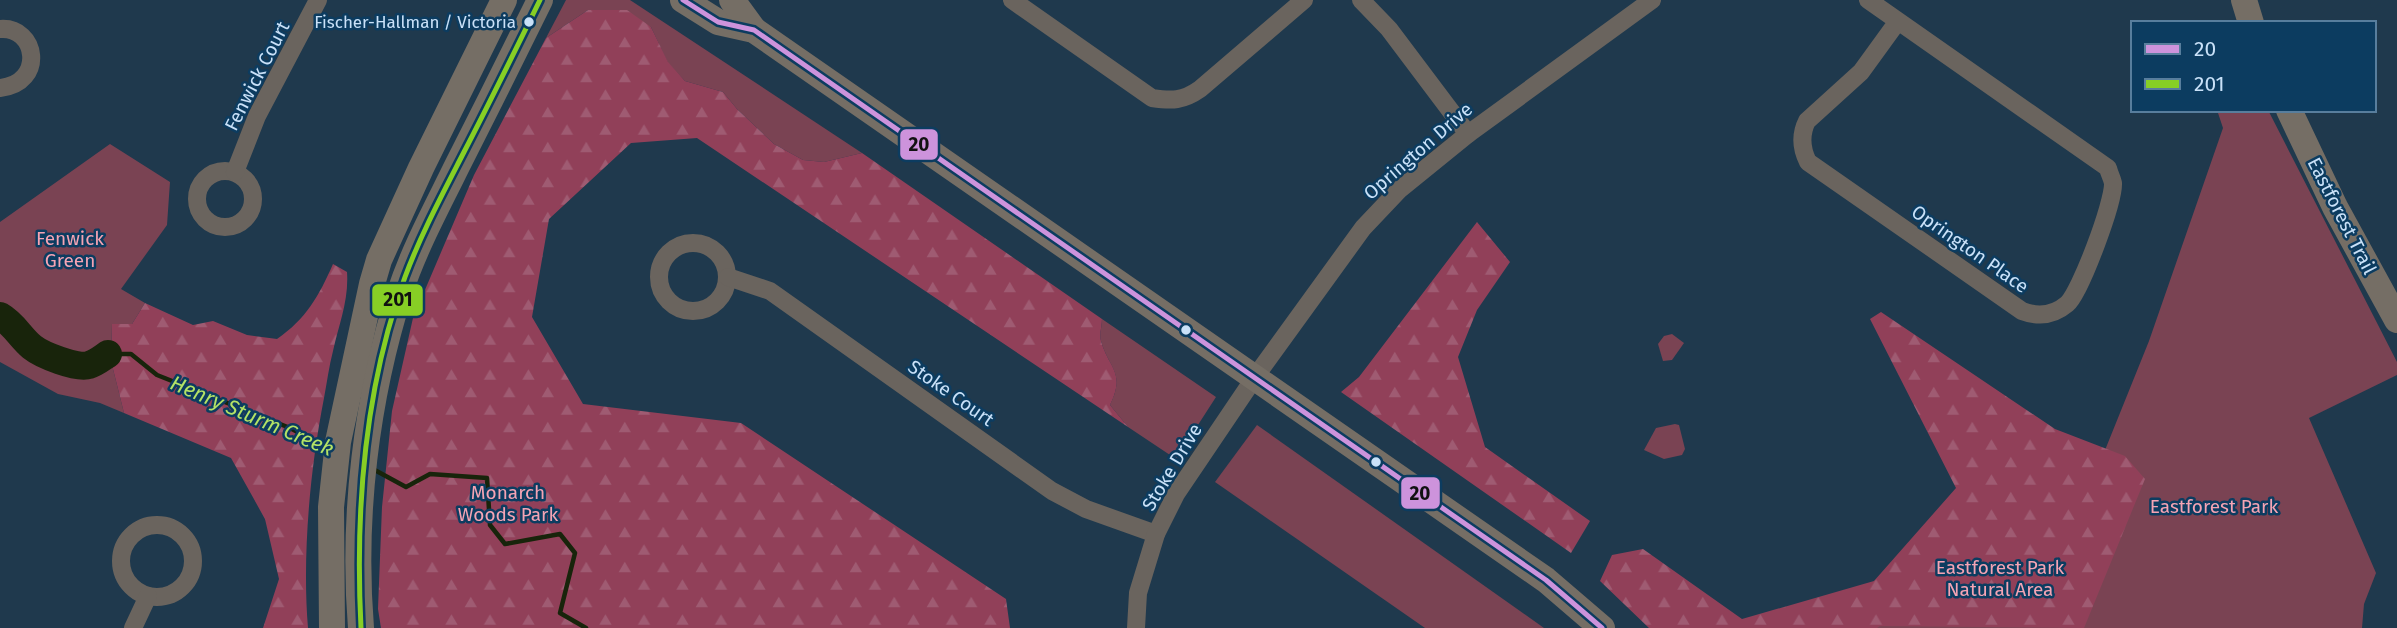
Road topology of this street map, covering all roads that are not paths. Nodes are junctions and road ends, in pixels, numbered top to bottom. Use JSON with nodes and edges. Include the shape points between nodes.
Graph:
{"nodes":[{"id":1,"x":318,"y":0,"type":"edge"},
{"id":2,"x":504,"y":0,"type":"edge"},
{"id":3,"x":540,"y":0,"type":"edge"},
{"id":4,"x":683,"y":0,"type":"edge"},
{"id":5,"x":732,"y":0,"type":"edge"},
{"id":6,"x":1012,"y":0,"type":"edge"},
{"id":7,"x":1304,"y":0,"type":"edge"},
{"id":8,"x":1361,"y":0,"type":"edge"},
{"id":9,"x":1652,"y":0,"type":"edge"},
{"id":10,"x":1868,"y":0,"type":"edge"},
{"id":11,"x":2244,"y":0,"type":"edge"},
{"id":12,"x":1898,"y":21,"type":"junction"},
{"id":13,"x":2251,"y":21,"type":"edge"},
{"id":14,"x":0,"y":29,"type":"edge"},
{"id":15,"x":754,"y":30,"type":"junction"},
{"id":16,"x":0,"y":88,"type":"edge"},
{"id":17,"x":2290,"y":112,"type":"edge"},
{"id":18,"x":1468,"y":134,"type":"junction"},
{"id":19,"x":235,"y":172,"type":"dead end"},
{"id":20,"x":728,"y":277,"type":"dead end"},
{"id":21,"x":2397,"y":320,"type":"edge"},
{"id":22,"x":1255,"y":377,"type":"junction"},
{"id":23,"x":1156,"y":534,"type":"junction"},
{"id":24,"x":148,"y":596,"type":"junction"},
{"id":25,"x":133,"y":628,"type":"edge"},
{"id":26,"x":332,"y":628,"type":"edge"},
{"id":27,"x":361,"y":628,"type":"edge"},
{"id":28,"x":1136,"y":628,"type":"edge"},
{"id":29,"x":1602,"y":628,"type":"edge"}],
"edges":[{"from":1,"to":19,"type":"street","name":"Fenwick Court","via":[[257,116]]},
{"from":2,"to":26,"type":"main road","via":[[379,260],[338,442],[331,507]]},
{"from":3,"to":27,"type":"main road","via":[[401,290],[371,415],[359,518]]},
{"from":4,"to":15,"type":"main road","via":[[718,22]]},
{"from":5,"to":15,"type":"main road"},
{"from":6,"to":7,"type":"street","via":[[1152,98],[1170,101],[1200,89]]},
{"from":8,"to":18,"type":"street","via":[[1389,29]]},
{"from":9,"to":18,"type":"street","name":"Oprington Drive"},
{"from":10,"to":12,"type":"street","name":"Oprington Place"},
{"from":11,"to":13,"type":"main road"},
{"from":12,"to":12,"type":"street","name":"Oprington Place","via":[[1861,72],[1807,121],[1802,141],[1808,162],[2022,311],[2034,315],[2056,312],[2077,292],[2108,210],[2113,183],[2108,168]]},
{"from":14,"to":16,"type":"street","via":[[21,36],[30,48],[31,61],[21,81]]},
{"from":15,"to":22,"type":"main road"},
{"from":17,"to":21,"type":"main road","name":"Eastforest Trail"},
{"from":18,"to":22,"type":"street","name":"Oprington Drive","via":[[1399,190],[1363,228]]},
{"from":20,"to":23,"type":"street","name":"Stoke Court","via":[[770,291],[1052,491],[1086,509]]},
{"from":22,"to":23,"type":"street","name":"Stoke Drive","via":[[1176,494]]},
{"from":22,"to":29,"type":"main road","via":[[1546,580]]},
{"from":23,"to":28,"type":"street","name":"Stoke Drive","via":[[1138,593]]},
{"from":24,"to":24,"type":"street","via":[[167,596],[179,590],[192,570],[192,551],[185,538],[163,525],[133,533],[121,554],[127,582]]},
{"from":24,"to":25,"type":"street"}]}
